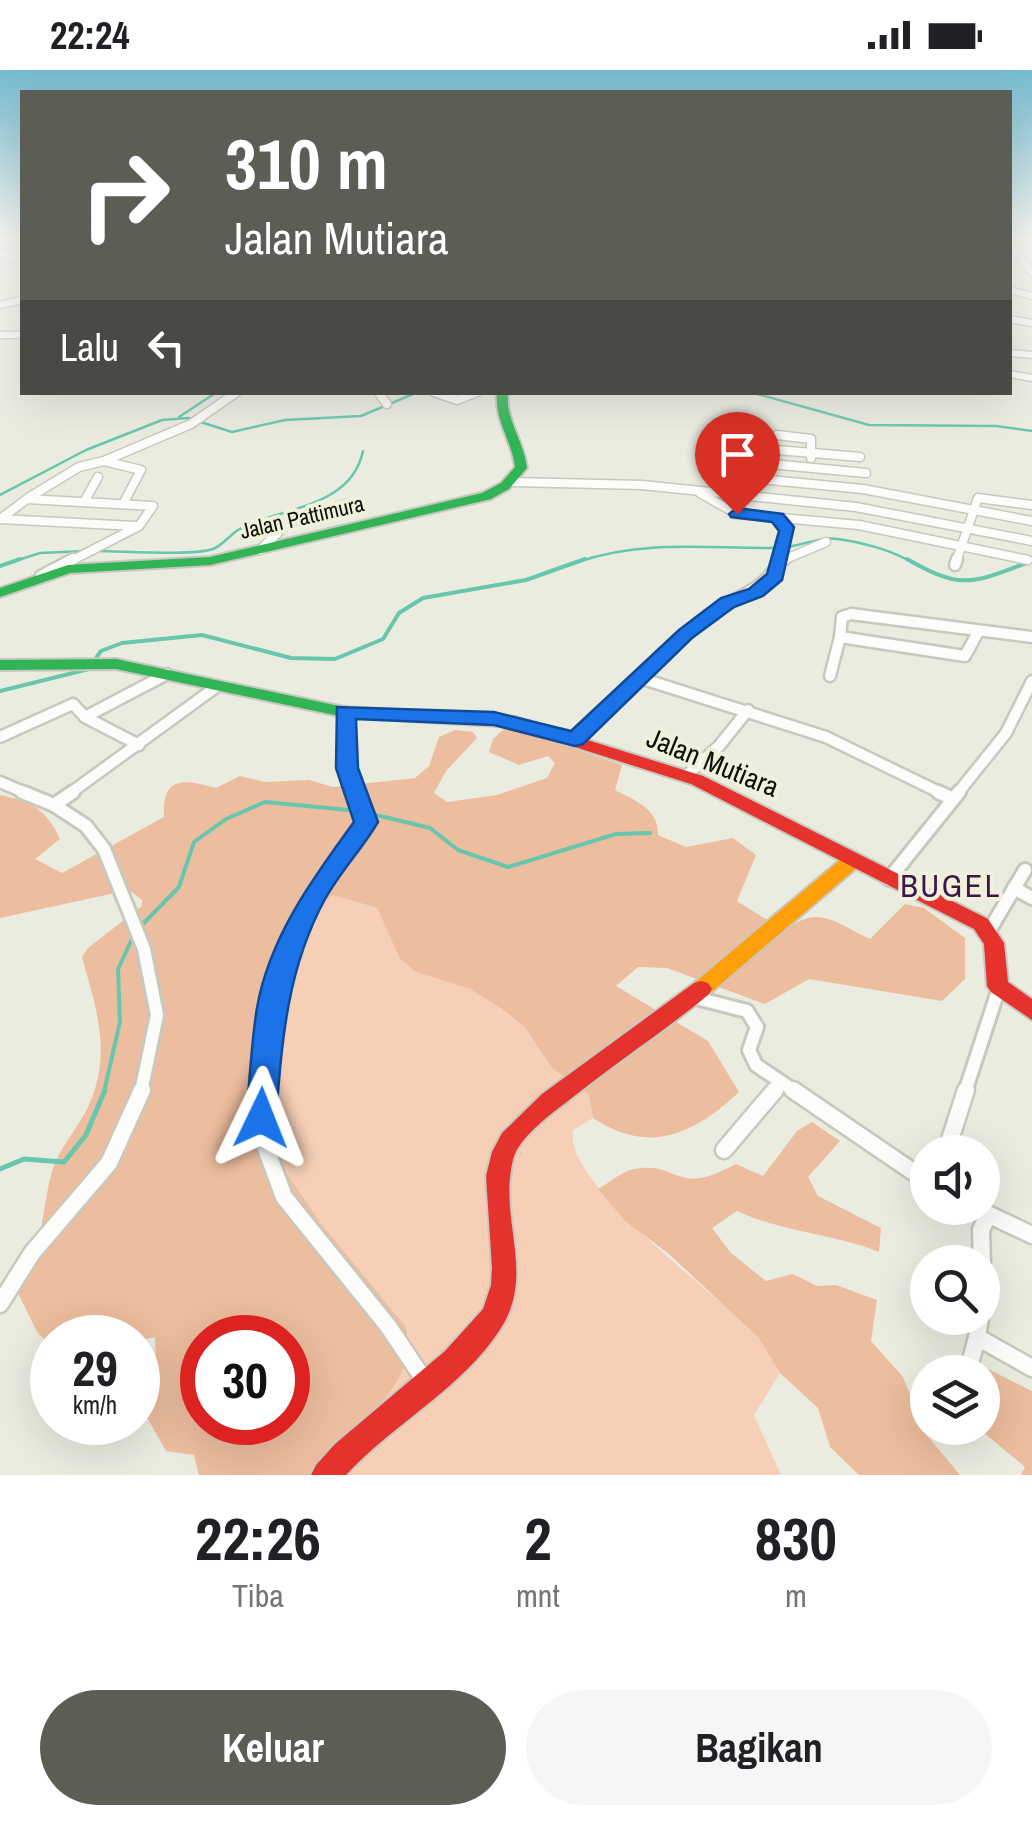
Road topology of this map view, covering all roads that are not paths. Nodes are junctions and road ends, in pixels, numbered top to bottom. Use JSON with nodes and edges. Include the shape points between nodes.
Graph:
{"nodes":[{"id":1,"x":234,"y":395,"type":"edge"},
{"id":2,"x":380,"y":395,"type":"edge"},
{"id":3,"x":443,"y":395,"type":"edge"},
{"id":4,"x":470,"y":395,"type":"edge"},
{"id":5,"x":502,"y":395,"type":"edge"},
{"id":6,"x":387,"y":404,"type":"dead end"},
{"id":7,"x":777,"y":435,"type":"dead end"},
{"id":8,"x":754,"y":448,"type":"dead end"},
{"id":9,"x":812,"y":453,"type":"junction"},
{"id":10,"x":708,"y":458,"type":"dead end"},
{"id":11,"x":860,"y":458,"type":"dead end"},
{"id":12,"x":104,"y":462,"type":"junction"},
{"id":13,"x":810,"y":468,"type":"junction"},
{"id":14,"x":708,"y":474,"type":"dead end"},
{"id":15,"x":866,"y":474,"type":"dead end"},
{"id":16,"x":98,"y":477,"type":"dead end"},
{"id":17,"x":512,"y":482,"type":"junction"},
{"id":18,"x":809,"y":484,"type":"junction"},
{"id":19,"x":696,"y":491,"type":"junction"},
{"id":20,"x":26,"y":499,"type":"junction"},
{"id":21,"x":84,"y":502,"type":"junction"},
{"id":22,"x":808,"y":502,"type":"junction"},
{"id":23,"x":123,"y":504,"type":"junction"},
{"id":24,"x":346,"y":504,"type":"dead end"},
{"id":25,"x":1029,"y":505,"type":"edge"},
{"id":26,"x":973,"y":510,"type":"junction"},
{"id":27,"x":777,"y":518,"type":"junction"},
{"id":28,"x":1032,"y":522,"type":"edge"},
{"id":29,"x":140,"y":526,"type":"junction"},
{"id":30,"x":966,"y":528,"type":"junction"},
{"id":31,"x":1032,"y":541,"type":"edge"},
{"id":32,"x":826,"y":542,"type":"dead end"},
{"id":33,"x":960,"y":547,"type":"junction"},
{"id":34,"x":260,"y":550,"type":"junction"},
{"id":35,"x":1028,"y":560,"type":"dead end"},
{"id":36,"x":780,"y":561,"type":"junction"},
{"id":37,"x":954,"y":564,"type":"dead end"},
{"id":38,"x":38,"y":578,"type":"junction"},
{"id":39,"x":0,"y":592,"type":"edge"},
{"id":40,"x":978,"y":632,"type":"junction"},
{"id":41,"x":840,"y":637,"type":"junction"},
{"id":42,"x":1032,"y":637,"type":"edge"},
{"id":43,"x":0,"y":665,"type":"edge"},
{"id":44,"x":167,"y":674,"type":"junction"},
{"id":45,"x":830,"y":676,"type":"dead end"},
{"id":46,"x":640,"y":678,"type":"junction"},
{"id":47,"x":1032,"y":680,"type":"edge"},
{"id":48,"x":216,"y":687,"type":"junction"},
{"id":49,"x":748,"y":710,"type":"junction"},
{"id":50,"x":344,"y":712,"type":"junction"},
{"id":51,"x":85,"y":717,"type":"junction"},
{"id":52,"x":0,"y":736,"type":"edge"},
{"id":53,"x":575,"y":739,"type":"junction"},
{"id":54,"x":139,"y":745,"type":"junction"},
{"id":55,"x":686,"y":776,"type":"junction"},
{"id":56,"x":0,"y":782,"type":"edge"},
{"id":57,"x":953,"y":799,"type":"junction"},
{"id":58,"x":54,"y":805,"type":"junction"},
{"id":59,"x":854,"y":860,"type":"junction"},
{"id":60,"x":1025,"y":870,"type":"dead end"},
{"id":61,"x":889,"y":879,"type":"junction"},
{"id":62,"x":1014,"y":888,"type":"junction"},
{"id":63,"x":1032,"y":898,"type":"edge"},
{"id":64,"x":989,"y":932,"type":"junction"},
{"id":65,"x":999,"y":988,"type":"junction"},
{"id":66,"x":692,"y":997,"type":"junction"},
{"id":67,"x":1032,"y":1011,"type":"edge"},
{"id":68,"x":781,"y":1083,"type":"junction"},
{"id":69,"x":951,"y":1135,"type":"edge"},
{"id":70,"x":724,"y":1150,"type":"dead end"},
{"id":71,"x":910,"y":1170,"type":"edge"},
{"id":72,"x":1000,"y":1220,"type":"edge"},
{"id":73,"x":1032,"y":1235,"type":"edge"},
{"id":74,"x":0,"y":1304,"type":"edge"},
{"id":75,"x":989,"y":1335,"type":"edge"},
{"id":76,"x":1032,"y":1368,"type":"edge"},
{"id":77,"x":425,"y":1380,"type":"junction"},
{"id":78,"x":326,"y":1475,"type":"edge"}],
"edges":[{"from":1,"to":12,"type":"street","via":[[215,414]]},
{"from":2,"to":6,"type":"street"},
{"from":3,"to":4,"type":"street"},
{"from":5,"to":17,"type":"street","via":[[500,408],[524,460]]},
{"from":7,"to":9,"type":"street","via":[[810,439]]},
{"from":8,"to":9,"type":"street"},
{"from":9,"to":11,"type":"street"},
{"from":9,"to":13,"type":"street"},
{"from":10,"to":13,"type":"street"},
{"from":12,"to":20,"type":"street","via":[[79,467]]},
{"from":12,"to":23,"type":"street","via":[[141,470]]},
{"from":13,"to":15,"type":"street"},
{"from":13,"to":18,"type":"street"},
{"from":14,"to":18,"type":"street"},
{"from":16,"to":21,"type":"street"},
{"from":17,"to":19,"type":"street"},
{"from":17,"to":34,"type":"street","name":"Jalan Pattimura","via":[[472,500]]},
{"from":18,"to":22,"type":"street"},
{"from":18,"to":26,"type":"street"},
{"from":19,"to":22,"type":"street"},
{"from":19,"to":27,"type":"street","via":[[733,512]]},
{"from":20,"to":21,"type":"street"},
{"from":20,"to":29,"type":"street","via":[[0,519]]},
{"from":21,"to":23,"type":"street"},
{"from":22,"to":30,"type":"street"},
{"from":23,"to":29,"type":"street","via":[[153,506]]},
{"from":24,"to":34,"type":"street","via":[[289,522]]},
{"from":25,"to":26,"type":"street","via":[[983,498]]},
{"from":26,"to":28,"type":"street"},
{"from":26,"to":30,"type":"street"},
{"from":27,"to":33,"type":"street","via":[[859,525]]},
{"from":27,"to":36,"type":"street","via":[[788,531]]},
{"from":29,"to":38,"type":"street"},
{"from":30,"to":31,"type":"street"},
{"from":30,"to":33,"type":"street"},
{"from":32,"to":36,"type":"street"},
{"from":33,"to":35,"type":"street"},
{"from":33,"to":37,"type":"street"},
{"from":34,"to":38,"type":"street","name":"Jalan Pattimura","via":[[189,563],[98,565]]},
{"from":36,"to":46,"type":"street","via":[[768,584],[701,621]]},
{"from":38,"to":39,"type":"street","name":"Jalan Pattimura"},
{"from":40,"to":41,"type":"street","via":[[965,656]]},
{"from":40,"to":41,"type":"street","via":[[850,614],[842,617]]},
{"from":40,"to":42,"type":"street"},
{"from":41,"to":45,"type":"street"},
{"from":43,"to":44,"type":"street","name":"Jalan Mutiara","via":[[91,664]]},
{"from":44,"to":48,"type":"street","name":"Jalan Mutiara"},
{"from":44,"to":51,"type":"street"},
{"from":46,"to":49,"type":"street"},
{"from":46,"to":53,"type":"street"},
{"from":47,"to":57,"type":"street","via":[[1006,733]]},
{"from":48,"to":50,"type":"street","name":"Jalan Mutiara"},
{"from":48,"to":54,"type":"street"},
{"from":49,"to":55,"type":"street"},
{"from":49,"to":57,"type":"street","via":[[839,742]]},
{"from":50,"to":53,"type":"street","name":"Jalan Mutiara","via":[[494,719]]},
{"from":50,"to":77,"type":"street","via":[[347,768],[366,822],[314,895],[276,989],[264,1060],[264,1144],[284,1196]]},
{"from":51,"to":52,"type":"street","via":[[72,704]]},
{"from":51,"to":54,"type":"street"},
{"from":53,"to":55,"type":"street","name":"Jalan Mutiara"},
{"from":54,"to":58,"type":"street"},
{"from":55,"to":59,"type":"street","name":"Jalan Mutiara"},
{"from":56,"to":58,"type":"street"},
{"from":57,"to":61,"type":"street"},
{"from":58,"to":74,"type":"street","via":[[86,821],[104,846],[132,918],[158,1018],[141,1091],[115,1154],[44,1235]]},
{"from":59,"to":61,"type":"street","name":"Jalan Mutiara"},
{"from":59,"to":66,"type":"street"},
{"from":60,"to":62,"type":"street"},
{"from":61,"to":64,"type":"street","name":"Jalan Mutiara"},
{"from":62,"to":63,"type":"street"},
{"from":62,"to":64,"type":"street"},
{"from":64,"to":65,"type":"street"},
{"from":65,"to":67,"type":"street"},
{"from":65,"to":69,"type":"street"},
{"from":66,"to":68,"type":"street","via":[[738,1007],[755,1018],[750,1058]]},
{"from":66,"to":77,"type":"street","via":[[507,1143],[498,1175],[505,1291],[500,1310],[472,1346]]},
{"from":68,"to":70,"type":"street"},
{"from":68,"to":71,"type":"street"},
{"from":72,"to":73,"type":"street"},
{"from":75,"to":76,"type":"street"},
{"from":77,"to":78,"type":"street"}]}
